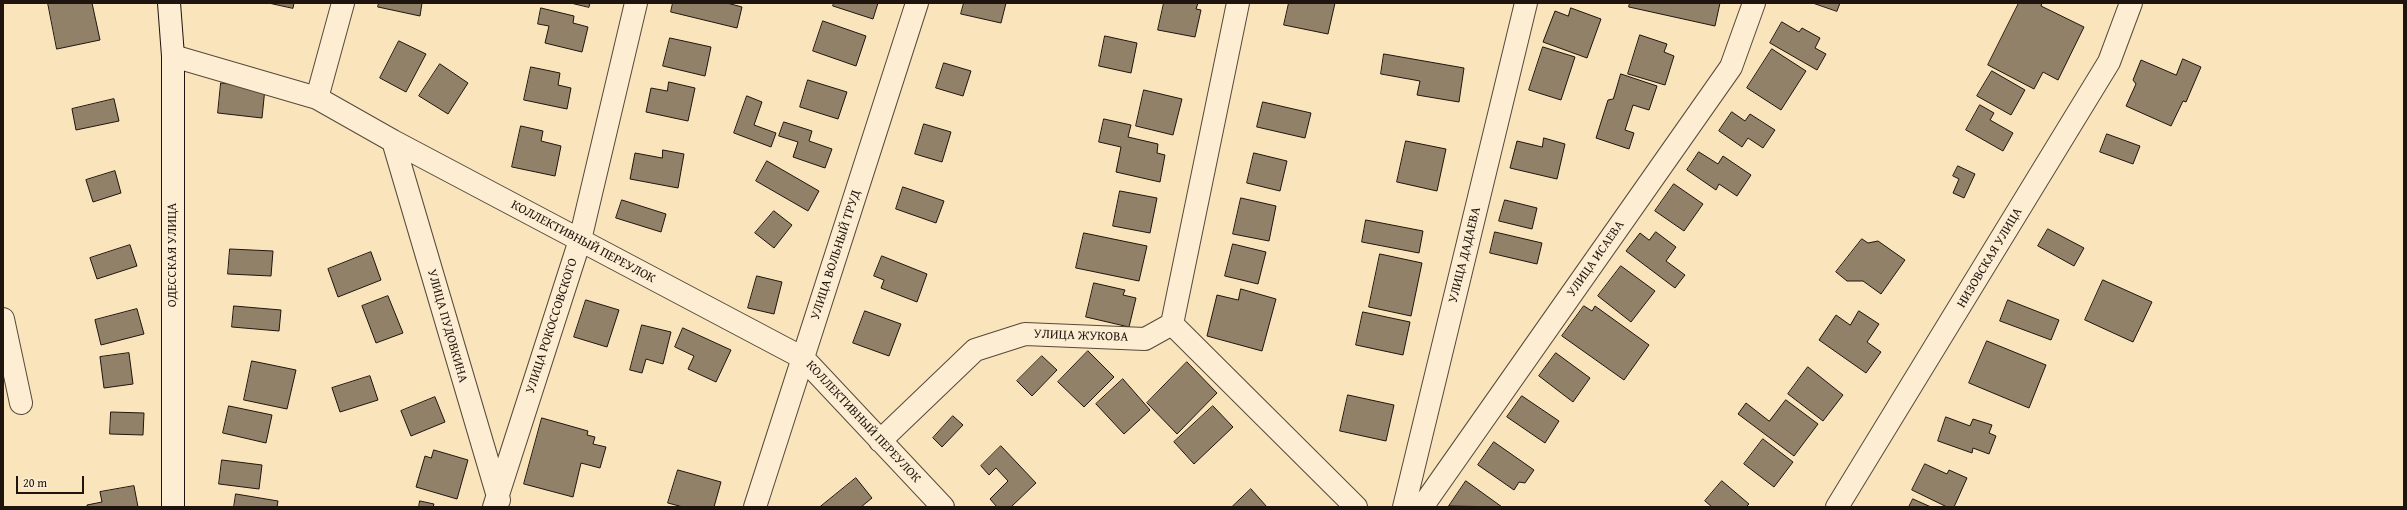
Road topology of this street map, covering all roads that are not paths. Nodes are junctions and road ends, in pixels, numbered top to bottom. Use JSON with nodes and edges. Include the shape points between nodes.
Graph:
{"nodes":[{"id":1,"x":169,"y":3,"type":"edge"},
{"id":2,"x":343,"y":3,"type":"edge"},
{"id":3,"x":636,"y":3,"type":"edge"},
{"id":4,"x":916,"y":3,"type":"edge"},
{"id":5,"x":1238,"y":3,"type":"edge"},
{"id":6,"x":1526,"y":3,"type":"edge"},
{"id":7,"x":1754,"y":3,"type":"edge"},
{"id":8,"x":2131,"y":3,"type":"edge"},
{"id":9,"x":173,"y":56,"type":"junction"},
{"id":10,"x":317,"y":98,"type":"junction"},
{"id":11,"x":393,"y":141,"type":"junction"},
{"id":12,"x":580,"y":240,"type":"junction"},
{"id":13,"x":3,"y":319,"type":"edge"},
{"id":14,"x":1172,"y":324,"type":"junction"},
{"id":15,"x":803,"y":358,"type":"junction"},
{"id":16,"x":21,"y":403,"type":"dead end"},
{"id":17,"x":880,"y":441,"type":"junction"},
{"id":18,"x":499,"y":504,"type":"edge"},
{"id":19,"x":173,"y":507,"type":"edge"},
{"id":20,"x":755,"y":507,"type":"edge"},
{"id":21,"x":943,"y":507,"type":"edge"},
{"id":22,"x":1356,"y":507,"type":"edge"},
{"id":23,"x":1404,"y":507,"type":"edge"},
{"id":24,"x":1422,"y":507,"type":"edge"},
{"id":25,"x":1837,"y":507,"type":"edge"}],
"edges":[{"from":1,"to":9,"type":"street","name":"ОДЕССКАЯ УЛИЦА"},
{"from":2,"to":10,"type":"street"},
{"from":3,"to":12,"type":"street","name":"УЛИЦА РОКОССОВСКОГО"},
{"from":4,"to":15,"type":"street","name":"УЛИЦА ВОЛЬНЫЙ ТРУД"},
{"from":5,"to":14,"type":"street"},
{"from":6,"to":23,"type":"street","name":"УЛИЦА ДАДАЕВА"},
{"from":7,"to":24,"type":"street","name":"УЛИЦА ИСАЕВА","via":[[1731,67]]},
{"from":8,"to":25,"type":"street","name":"НИЗОВСКАЯ УЛИЦА","via":[[2109,62]]},
{"from":9,"to":10,"type":"street","name":"КОЛЛЕКТИВНЫЙ ПЕРЕУЛОК"},
{"from":9,"to":19,"type":"street","name":"ОДЕССКАЯ УЛИЦА"},
{"from":10,"to":11,"type":"street","name":"КОЛЛЕКТИВНЫЙ ПЕРЕУЛОК"},
{"from":11,"to":12,"type":"street","name":"КОЛЛЕКТИВНЫЙ ПЕРЕУЛОК"},
{"from":11,"to":18,"type":"street","name":"УЛИЦА ПУДОВКИНА"},
{"from":12,"to":15,"type":"street","name":"КОЛЛЕКТИВНЫЙ ПЕРЕУЛОК"},
{"from":12,"to":18,"type":"street","name":"УЛИЦА РОКОССОВСКОГО"},
{"from":13,"to":16,"type":"street"},
{"from":14,"to":17,"type":"street","name":"УЛИЦА ЖУКОВА","via":[[1145,339],[1025,334],[975,350]]},
{"from":14,"to":22,"type":"street"},
{"from":15,"to":17,"type":"street","name":"КОЛЛЕКТИВНЫЙ ПЕРЕУЛОК"},
{"from":15,"to":20,"type":"street","name":"УЛИЦА ВОЛЬНЫЙ ТРУД"},
{"from":17,"to":21,"type":"street","name":"КОЛЛЕКТИВНЫЙ ПЕРЕУЛОК"}]}
